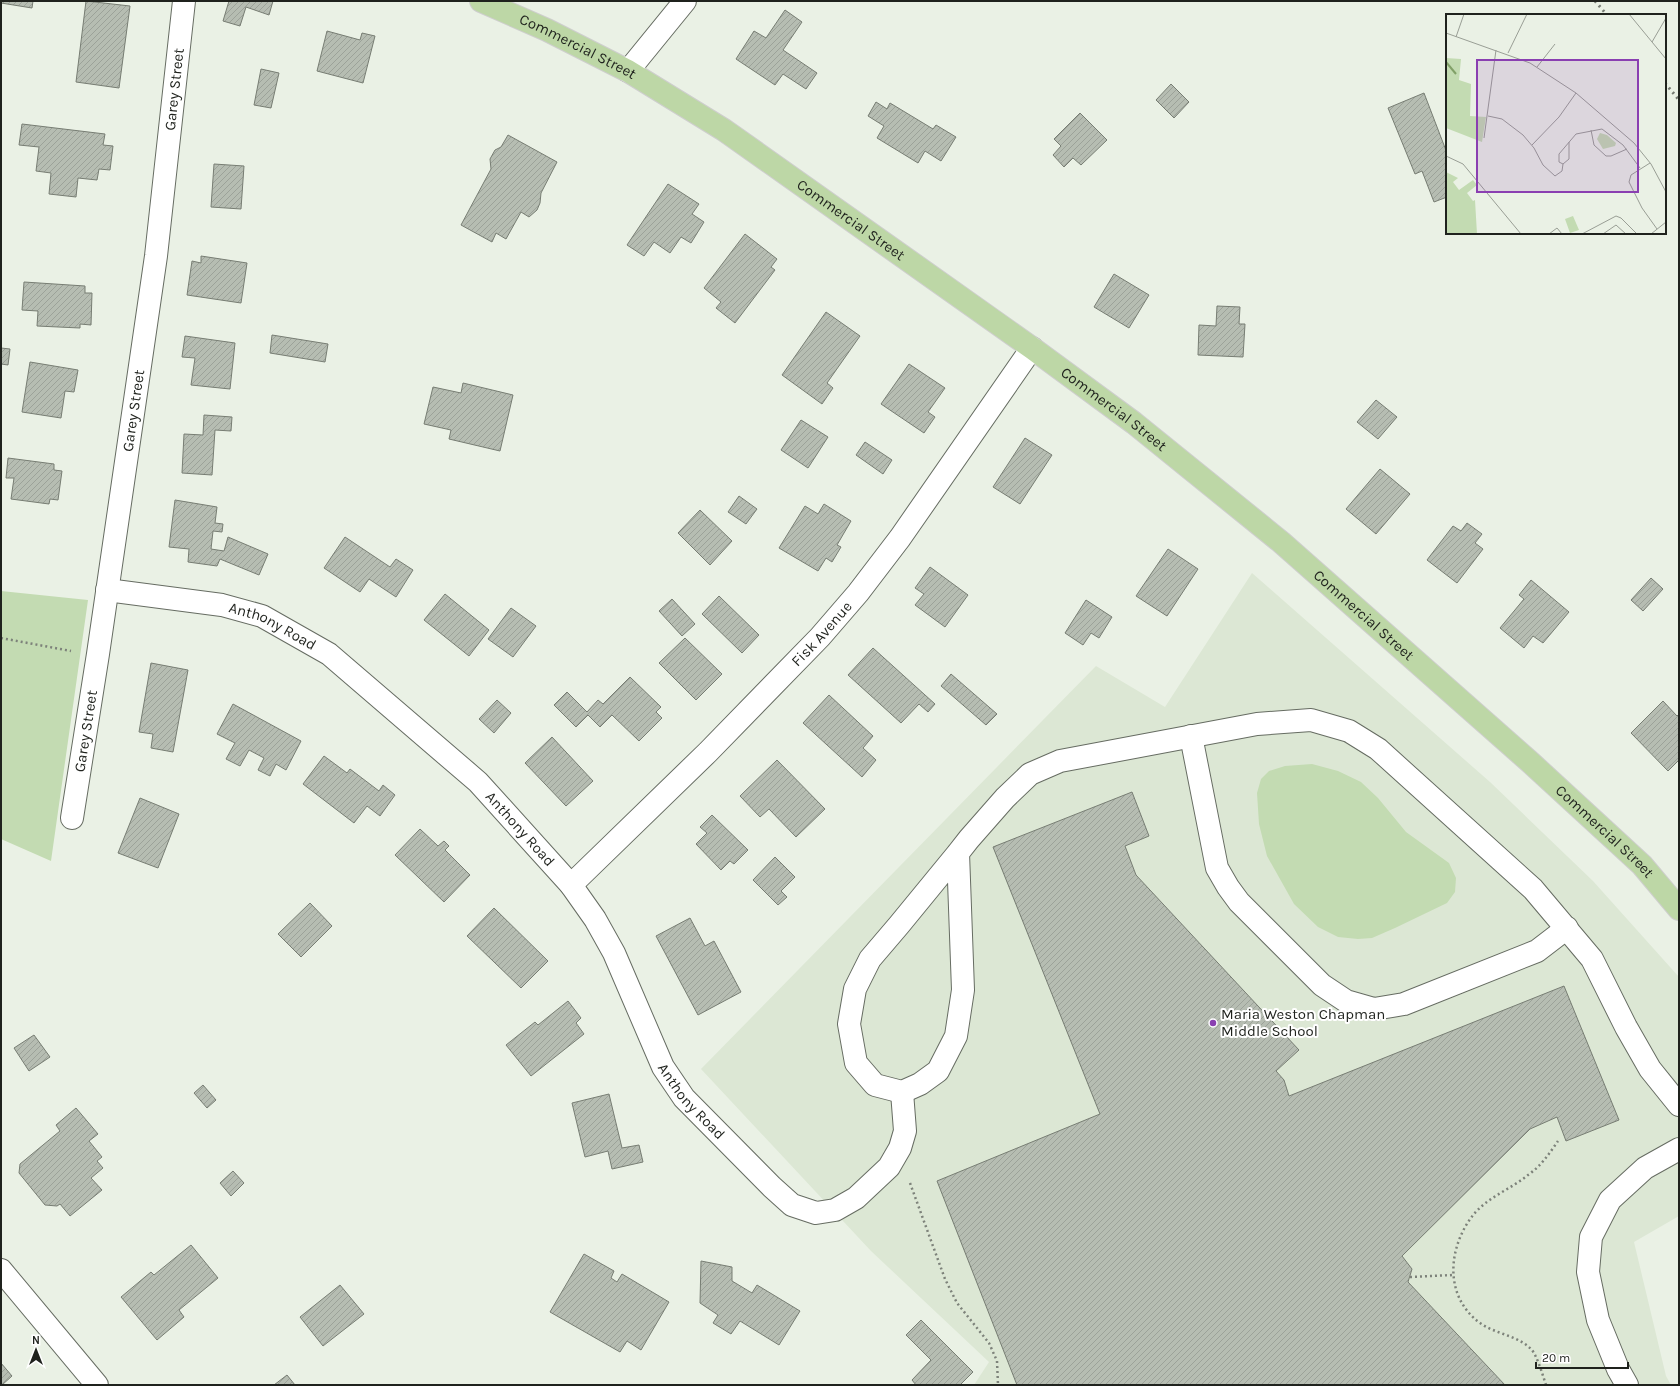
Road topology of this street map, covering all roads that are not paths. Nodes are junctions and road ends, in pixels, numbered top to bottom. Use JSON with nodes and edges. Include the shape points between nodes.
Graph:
{"nodes":[{"id":1,"x":184,"y":1,"type":"edge"},
{"id":2,"x":481,"y":1,"type":"edge"},
{"id":3,"x":685,"y":1,"type":"edge"},
{"id":4,"x":628,"y":71,"type":"junction"},
{"id":5,"x":1032,"y":348,"type":"junction"},
{"id":6,"x":107,"y":590,"type":"junction"},
{"id":7,"x":1191,"y":736,"type":"junction"},
{"id":8,"x":72,"y":818,"type":"dead end"},
{"id":9,"x":958,"y":853,"type":"junction"},
{"id":10,"x":571,"y":885,"type":"junction"},
{"id":11,"x":1679,"y":909,"type":"edge"},
{"id":12,"x":1567,"y":928,"type":"junction"},
{"id":13,"x":902,"y":1092,"type":"junction"},
{"id":14,"x":1679,"y":1105,"type":"edge"},
{"id":15,"x":1679,"y":1149,"type":"edge"},
{"id":16,"x":1,"y":1270,"type":"edge"},
{"id":17,"x":97,"y":1385,"type":"edge"},
{"id":18,"x":1627,"y":1385,"type":"edge"}],
"edges":[{"from":1,"to":6,"type":"street","name":"Garey Street","via":[[156,256]]},
{"from":2,"to":4,"type":"main road","name":"Commercial Street","via":[[547,30]]},
{"from":3,"to":4,"type":"street"},
{"from":4,"to":5,"type":"main road","name":"Commercial Street","via":[[724,130]]},
{"from":5,"to":10,"type":"street","name":"Fisk Avenue","via":[[900,538],[854,599],[708,752]]},
{"from":5,"to":11,"type":"main road","name":"Commercial Street","via":[[1134,422],[1287,547],[1642,865]]},
{"from":6,"to":8,"type":"street","name":"Garey Street"},
{"from":6,"to":10,"type":"street","name":"Anthony Road","via":[[222,604],[262,616],[329,654],[478,782]]},
{"from":7,"to":9,"type":"street","via":[[1060,761],[1030,774],[1005,798]]},
{"from":7,"to":12,"type":"street","via":[[1257,724],[1311,720],[1348,731],[1384,754],[1533,889]]},
{"from":7,"to":12,"type":"street","via":[[1218,868],[1228,888],[1322,985],[1346,1001],[1374,1009],[1404,1004],[1537,951]]},
{"from":9,"to":13,"type":"street","via":[[963,990],[956,1036],[938,1071],[920,1084]]},
{"from":9,"to":13,"type":"street","via":[[870,959],[855,989],[849,1024],[856,1063],[875,1085]]},
{"from":10,"to":13,"type":"street","name":"Anthony Road","via":[[595,919],[614,953],[663,1067],[684,1098],[792,1205],[816,1213],[835,1210],[856,1198],[889,1167],[900,1148],[905,1131]]},
{"from":12,"to":14,"type":"street","via":[[1592,959],[1650,1069]]},
{"from":15,"to":18,"type":"street","via":[[1645,1168],[1610,1200],[1591,1236],[1588,1272],[1598,1320]]},
{"from":16,"to":17,"type":"street"}]}
